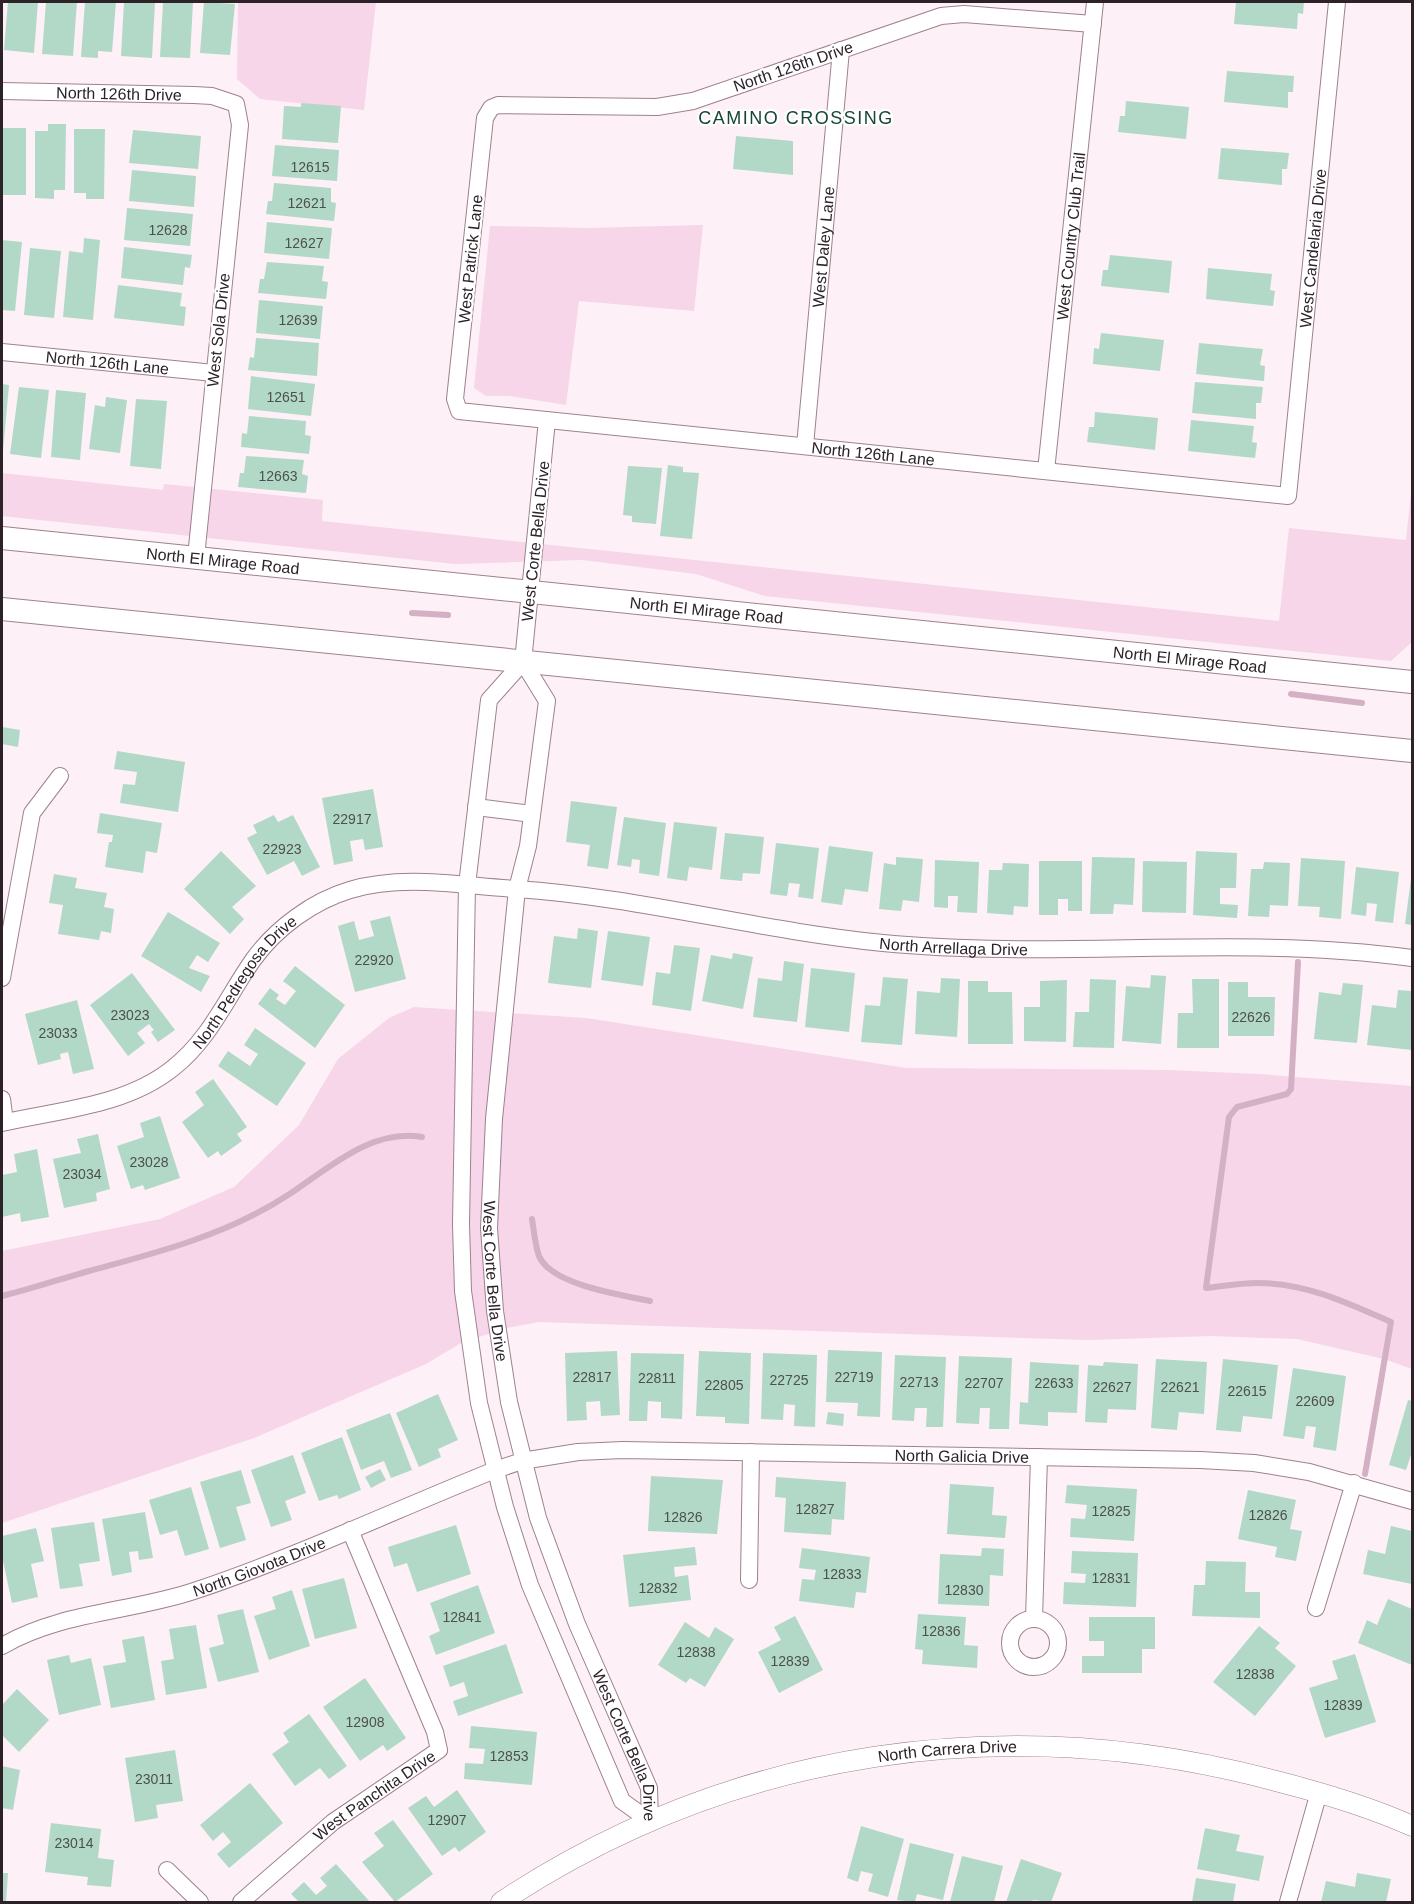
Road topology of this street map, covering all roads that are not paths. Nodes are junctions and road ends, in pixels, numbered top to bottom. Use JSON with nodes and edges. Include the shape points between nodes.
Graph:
{"nodes":[{"id":1,"x":1095,"y":2,"type":"edge"},
{"id":2,"x":1337,"y":2,"type":"edge"},
{"id":3,"x":1093,"y":24,"type":"junction"},
{"id":4,"x":841,"y":50,"type":"junction"},
{"id":5,"x":2,"y":91,"type":"edge"},
{"id":6,"x":236,"y":104,"type":"joint"},
{"id":7,"x":490,"y":108,"type":"joint"},
{"id":8,"x":2,"y":352,"type":"edge"},
{"id":9,"x":214,"y":373,"type":"junction"},
{"id":10,"x":459,"y":411,"type":"joint"},
{"id":11,"x":547,"y":420,"type":"junction"},
{"id":12,"x":805,"y":447,"type":"junction"},
{"id":13,"x":1046,"y":471,"type":"junction"},
{"id":14,"x":1288,"y":496,"type":"joint"},
{"id":15,"x":2,"y":538,"type":"edge"},
{"id":16,"x":196,"y":557,"type":"junction"},
{"id":17,"x":531,"y":591,"type":"junction"},
{"id":18,"x":2,"y":609,"type":"edge"},
{"id":19,"x":523,"y":662,"type":"junction"},
{"id":20,"x":1413,"y":682,"type":"edge"},
{"id":21,"x":1413,"y":751,"type":"edge"},
{"id":22,"x":60,"y":776,"type":"dead end"},
{"id":23,"x":476,"y":807,"type":"junction"},
{"id":24,"x":532,"y":814,"type":"junction"},
{"id":25,"x":467,"y":885,"type":"junction"},
{"id":26,"x":500,"y":888,"type":"joint"},
{"id":27,"x":517,"y":889,"type":"junction"},
{"id":28,"x":1413,"y":958,"type":"edge"},
{"id":29,"x":2,"y":978,"type":"edge"},
{"id":30,"x":2,"y":1099,"type":"edge"},
{"id":31,"x":3,"y":1123,"type":"edge"},
{"id":32,"x":751,"y":1452,"type":"junction"},
{"id":33,"x":1039,"y":1457,"type":"junction"},
{"id":34,"x":509,"y":1465,"type":"junction"},
{"id":35,"x":1354,"y":1483,"type":"junction"},
{"id":36,"x":1413,"y":1501,"type":"edge"},
{"id":37,"x":350,"y":1530,"type":"junction"},
{"id":38,"x":749,"y":1580,"type":"dead end"},
{"id":39,"x":1316,"y":1608,"type":"dead end"},
{"id":40,"x":1034,"y":1619,"type":"dead end"},
{"id":41,"x":2,"y":1646,"type":"edge"},
{"id":42,"x":1318,"y":1792,"type":"junction"},
{"id":43,"x":650,"y":1821,"type":"junction"},
{"id":44,"x":1413,"y":1826,"type":"edge"},
{"id":45,"x":167,"y":1870,"type":"dead end"},
{"id":46,"x":200,"y":1902,"type":"edge"},
{"id":47,"x":241,"y":1902,"type":"edge"},
{"id":48,"x":501,"y":1902,"type":"edge"},
{"id":49,"x":1288,"y":1902,"type":"edge"}],
"edges":[{"from":1,"to":3,"type":"street","name":"West Country Club Trail"},
{"from":2,"to":14,"type":"street","name":"West Candelaria Drive"},
{"from":3,"to":4,"type":"street","name":"North 126th Drive","via":[[951,14]]},
{"from":3,"to":13,"type":"street","name":"West Country Club Trail"},
{"from":4,"to":7,"type":"street","name":"North 126th Drive","via":[[672,105]]},
{"from":4,"to":12,"type":"street","name":"West Daley Lane"},
{"from":5,"to":6,"type":"street","name":"North 126th Drive","via":[[194,95]]},
{"from":6,"to":9,"type":"street","name":"West Sola Drive","via":[[240,125]]},
{"from":7,"to":10,"type":"street","name":"West Patrick Lane","via":[[485,118],[455,399]]},
{"from":8,"to":9,"type":"street","name":"North 126th Lane"},
{"from":9,"to":16,"type":"street","name":"West Sola Drive"},
{"from":10,"to":11,"type":"street","name":"North 126th Lane"},
{"from":11,"to":12,"type":"street","name":"North 126th Lane"},
{"from":11,"to":17,"type":"street","name":"West Corte Bella Drive"},
{"from":12,"to":13,"type":"street","name":"North 126th Lane"},
{"from":13,"to":14,"type":"street","name":"North 126th Lane"},
{"from":15,"to":16,"type":"main road","name":"North El Mirage Road"},
{"from":16,"to":17,"type":"main road","name":"North El Mirage Road"},
{"from":17,"to":19,"type":"street","name":"West Corte Bella Drive"},
{"from":17,"to":20,"type":"main road","name":"North El Mirage Road"},
{"from":18,"to":19,"type":"main road"},
{"from":19,"to":21,"type":"main road"},
{"from":19,"to":23,"type":"street","name":"West Corte Bella Drive","via":[[489,700]]},
{"from":19,"to":24,"type":"street","name":"West Corte Bella Drive","via":[[547,701]]},
{"from":22,"to":29,"type":"street","via":[[32,813]]},
{"from":23,"to":24,"type":"street"},
{"from":23,"to":25,"type":"street","name":"West Corte Bella Drive"},
{"from":24,"to":27,"type":"street","name":"West Corte Bella Drive"},
{"from":25,"to":26,"type":"street","name":"North Pedregosa Drive"},
{"from":25,"to":31,"type":"street","name":"North Pedregosa Drive","via":[[410,883],[364,887],[312,907],[262,948],[205,1037],[173,1069],[116,1098]]},
{"from":25,"to":34,"type":"street","name":"West Corte Bella Drive","via":[[460,1224],[463,1291],[479,1402]]},
{"from":26,"to":27,"type":"street","name":"North Arrellaga Drive"},
{"from":27,"to":28,"type":"street","name":"North Arrellaga Drive","via":[[543,889],[885,944],[1314,950]]},
{"from":27,"to":34,"type":"street","name":"West Corte Bella Drive","via":[[491,1152],[489,1228]]},
{"from":30,"to":31,"type":"street"},
{"from":32,"to":33,"type":"street","name":"North Galicia Drive"},
{"from":32,"to":34,"type":"street","name":"North Galicia Drive","via":[[601,1451]]},
{"from":32,"to":38,"type":"street"},
{"from":33,"to":35,"type":"street","name":"North Galicia Drive","via":[[1245,1462]]},
{"from":33,"to":40,"type":"street"},
{"from":34,"to":37,"type":"street","name":"North Giovota Drive"},
{"from":34,"to":43,"type":"street","name":"West Corte Bella Drive","via":[[538,1518],[567,1599],[649,1788]]},
{"from":34,"to":43,"type":"street","name":"West Corte Bella Drive","via":[[530,1585],[622,1801]]},
{"from":35,"to":36,"type":"street","name":"North Galicia Drive"},
{"from":35,"to":39,"type":"street"},
{"from":37,"to":41,"type":"street","name":"North Giovota Drive","via":[[196,1590],[49,1626]]},
{"from":37,"to":47,"type":"street","name":"West Panchita Drive","via":[[435,1732],[439,1750],[333,1822]]},
{"from":42,"to":43,"type":"street","name":"North Carrera Drive","via":[[1233,1769],[1145,1753],[1082,1747],[971,1746],[909,1752],[814,1769],[748,1786]]},
{"from":42,"to":44,"type":"street","name":"North Carrera Drive"},
{"from":42,"to":49,"type":"street"},
{"from":43,"to":48,"type":"street","name":"North Carrera Drive","via":[[562,1865]]},
{"from":45,"to":46,"type":"street"}]}
